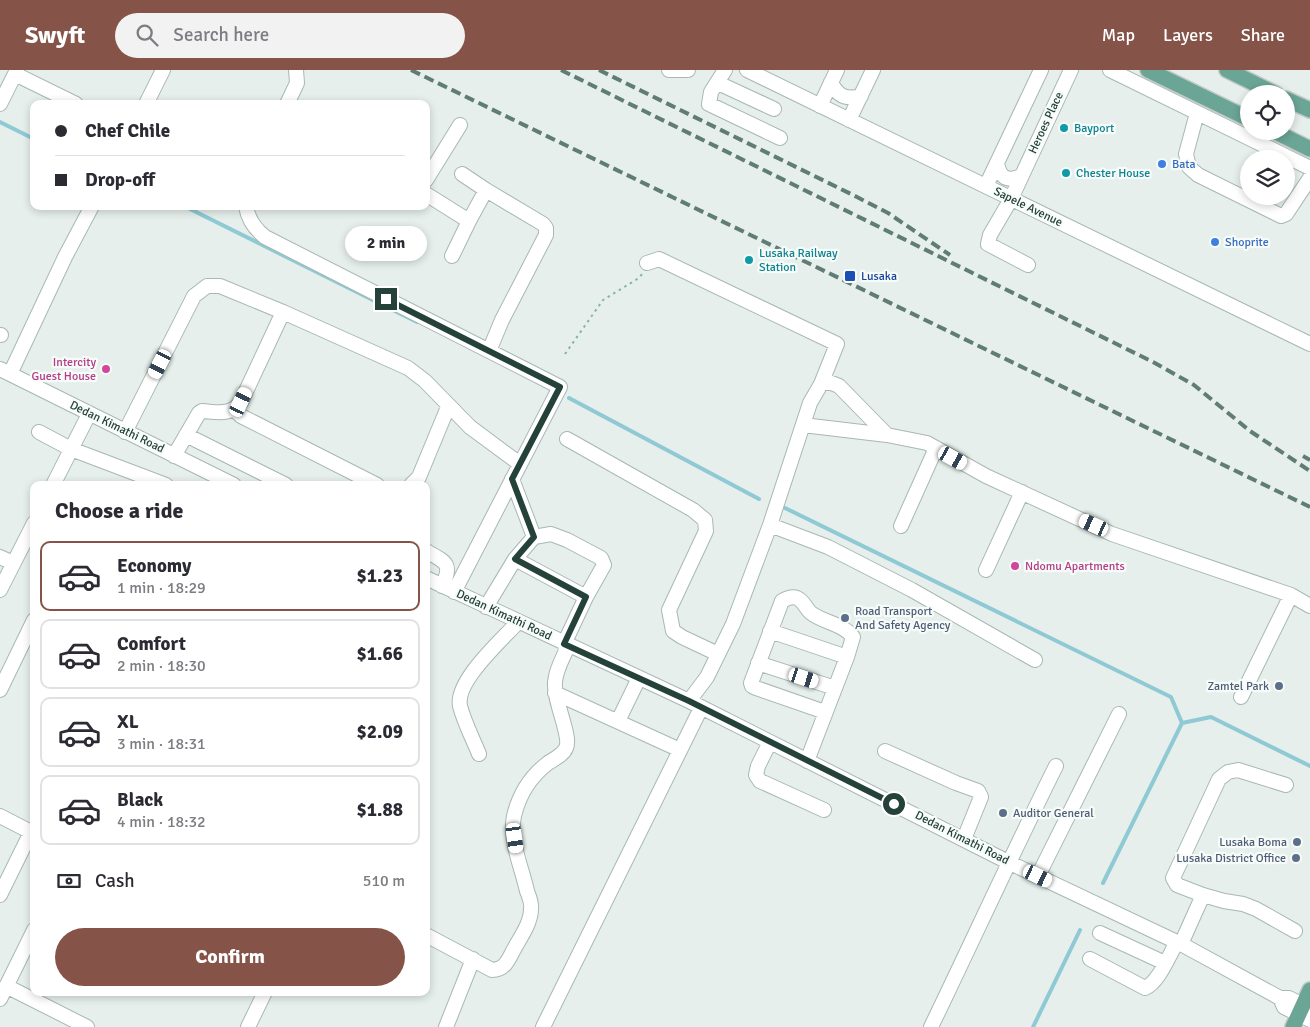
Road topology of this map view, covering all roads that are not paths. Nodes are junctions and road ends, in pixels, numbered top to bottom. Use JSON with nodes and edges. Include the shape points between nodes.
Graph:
{"nodes":[{"id":1,"x":163,"y":70,"type":"edge"},
{"id":2,"x":296,"y":70,"type":"edge"},
{"id":3,"x":669,"y":70,"type":"edge"},
{"id":4,"x":688,"y":70,"type":"edge"},
{"id":5,"x":725,"y":70,"type":"edge"},
{"id":6,"x":747,"y":70,"type":"edge"},
{"id":7,"x":873,"y":70,"type":"edge"},
{"id":8,"x":1041,"y":70,"type":"edge"},
{"id":9,"x":1072,"y":70,"type":"edge"},
{"id":10,"x":1110,"y":70,"type":"edge"},
{"id":11,"x":1146,"y":70,"type":"edge"},
{"id":12,"x":1227,"y":70,"type":"edge"},
{"id":13,"x":16,"y":72,"type":"edge"},
{"id":14,"x":834,"y":76,"type":"edge"},
{"id":15,"x":718,"y":83,"type":"junction"},
{"id":16,"x":1258,"y":85,"type":"edge"},
{"id":17,"x":1154,"y":91,"type":"junction"},
{"id":18,"x":861,"y":96,"type":"junction"},
{"id":19,"x":68,"y":100,"type":"edge"},
{"id":20,"x":148,"y":100,"type":"edge"},
{"id":21,"x":290,"y":100,"type":"edge"},
{"id":22,"x":1295,"y":103,"type":"edge"},
{"id":23,"x":0,"y":104,"type":"edge"},
{"id":24,"x":820,"y":106,"type":"junction"},
{"id":25,"x":774,"y":109,"type":"dead end"},
{"id":26,"x":1310,"y":110,"type":"edge"},
{"id":27,"x":1197,"y":113,"type":"junction"},
{"id":28,"x":1240,"y":115,"type":"edge"},
{"id":29,"x":849,"y":120,"type":"junction"},
{"id":30,"x":460,"y":124,"type":"dead end"},
{"id":31,"x":780,"y":138,"type":"dead end"},
{"id":32,"x":1266,"y":140,"type":"edge"},
{"id":33,"x":1291,"y":140,"type":"edge"},
{"id":34,"x":1260,"y":143,"type":"junction"},
{"id":35,"x":1310,"y":149,"type":"edge"},
{"id":36,"x":997,"y":163,"type":"junction"},
{"id":37,"x":1310,"y":168,"type":"edge"},
{"id":38,"x":430,"y":173,"type":"edge"},
{"id":39,"x":462,"y":174,"type":"dead end"},
{"id":40,"x":1021,"y":176,"type":"junction"},
{"id":41,"x":1310,"y":178,"type":"edge"},
{"id":42,"x":986,"y":186,"type":"junction"},
{"id":43,"x":486,"y":190,"type":"junction"},
{"id":44,"x":430,"y":197,"type":"edge"},
{"id":45,"x":1011,"y":199,"type":"junction"},
{"id":46,"x":90,"y":210,"type":"edge"},
{"id":47,"x":247,"y":210,"type":"edge"},
{"id":48,"x":469,"y":221,"type":"junction"},
{"id":49,"x":452,"y":256,"type":"dead end"},
{"id":50,"x":648,"y":263,"type":"road end"},
{"id":51,"x":1028,"y":265,"type":"dead end"},
{"id":52,"x":283,"y":312,"type":"junction"},
{"id":53,"x":1310,"y":344,"type":"edge"},
{"id":54,"x":489,"y":351,"type":"junction"},
{"id":55,"x":5,"y":371,"type":"edge"},
{"id":56,"x":820,"y":384,"type":"junction"},
{"id":57,"x":448,"y":407,"type":"junction"},
{"id":58,"x":235,"y":410,"type":"junction"},
{"id":59,"x":863,"y":410,"type":"junction"},
{"id":60,"x":89,"y":414,"type":"junction"},
{"id":61,"x":803,"y":425,"type":"junction"},
{"id":62,"x":850,"y":430,"type":"junction"},
{"id":63,"x":39,"y":432,"type":"dead end"},
{"id":64,"x":125,"y":432,"type":"junction"},
{"id":65,"x":186,"y":434,"type":"junction"},
{"id":66,"x":887,"y":434,"type":"junction"},
{"id":67,"x":567,"y":439,"type":"dead end"},
{"id":68,"x":936,"y":448,"type":"junction"},
{"id":69,"x":72,"y":449,"type":"junction"},
{"id":70,"x":174,"y":456,"type":"junction"},
{"id":71,"x":520,"y":464,"type":"junction"},
{"id":72,"x":512,"y":479,"type":"junction"},
{"id":73,"x":55,"y":481,"type":"edge"},
{"id":74,"x":156,"y":481,"type":"edge"},
{"id":75,"x":224,"y":481,"type":"edge"},
{"id":76,"x":278,"y":481,"type":"edge"},
{"id":77,"x":370,"y":481,"type":"edge"},
{"id":78,"x":415,"y":481,"type":"edge"},
{"id":79,"x":1022,"y":492,"type":"junction"},
{"id":80,"x":770,"y":525,"type":"junction"},
{"id":81,"x":901,"y":526,"type":"dead end"},
{"id":82,"x":30,"y":531,"type":"edge"},
{"id":83,"x":534,"y":537,"type":"junction"},
{"id":84,"x":430,"y":554,"type":"edge"},
{"id":85,"x":0,"y":557,"type":"edge"},
{"id":86,"x":515,"y":559,"type":"junction"},
{"id":87,"x":13,"y":563,"type":"junction"},
{"id":88,"x":986,"y":570,"type":"dead end"},
{"id":89,"x":430,"y":580,"type":"edge"},
{"id":90,"x":448,"y":589,"type":"junction"},
{"id":91,"x":0,"y":590,"type":"edge"},
{"id":92,"x":1291,"y":595,"type":"junction"},
{"id":93,"x":586,"y":597,"type":"junction"},
{"id":94,"x":1310,"y":606,"type":"edge"},
{"id":95,"x":486,"y":607,"type":"junction"},
{"id":96,"x":518,"y":622,"type":"junction"},
{"id":97,"x":30,"y":628,"type":"edge"},
{"id":98,"x":770,"y":631,"type":"junction"},
{"id":99,"x":566,"y":645,"type":"junction"},
{"id":100,"x":718,"y":654,"type":"junction"},
{"id":101,"x":848,"y":657,"type":"junction"},
{"id":102,"x":1035,"y":660,"type":"dead end"},
{"id":103,"x":758,"y":663,"type":"junction"},
{"id":104,"x":639,"y":678,"type":"junction"},
{"id":105,"x":835,"y":688,"type":"junction"},
{"id":106,"x":0,"y":690,"type":"edge"},
{"id":107,"x":555,"y":693,"type":"junction"},
{"id":108,"x":1241,"y":697,"type":"dead end"},
{"id":109,"x":695,"y":704,"type":"junction"},
{"id":110,"x":825,"y":712,"type":"junction"},
{"id":111,"x":1119,"y":714,"type":"dead end"},
{"id":112,"x":618,"y":721,"type":"junction"},
{"id":113,"x":770,"y":742,"type":"junction"},
{"id":114,"x":680,"y":750,"type":"junction"},
{"id":115,"x":885,"y":751,"type":"dead end"},
{"id":116,"x":479,"y":754,"type":"dead end"},
{"id":117,"x":807,"y":761,"type":"junction"},
{"id":118,"x":1056,"y":766,"type":"dead end"},
{"id":119,"x":1286,"y":785,"type":"dead end"},
{"id":120,"x":824,"y":810,"type":"dead end"},
{"id":121,"x":0,"y":816,"type":"edge"},
{"id":122,"x":30,"y":831,"type":"edge"},
{"id":123,"x":30,"y":834,"type":"edge"},
{"id":124,"x":964,"y":839,"type":"junction"},
{"id":125,"x":1008,"y":862,"type":"junction"},
{"id":126,"x":1038,"y":876,"type":"junction"},
{"id":127,"x":0,"y":895,"type":"edge"},
{"id":128,"x":1203,"y":896,"type":"junction"},
{"id":129,"x":1295,"y":931,"type":"dead end"},
{"id":130,"x":1100,"y":933,"type":"dead end"},
{"id":131,"x":430,"y":937,"type":"edge"},
{"id":132,"x":30,"y":938,"type":"edge"},
{"id":133,"x":1178,"y":943,"type":"junction"},
{"id":134,"x":473,"y":959,"type":"junction"},
{"id":135,"x":1090,"y":959,"type":"dead end"},
{"id":136,"x":1165,"y":964,"type":"junction"},
{"id":137,"x":6,"y":986,"type":"junction"},
{"id":138,"x":1310,"y":990,"type":"edge"},
{"id":139,"x":263,"y":996,"type":"edge"},
{"id":140,"x":0,"y":999,"type":"edge"},
{"id":141,"x":1303,"y":1015,"type":"edge"},
{"id":142,"x":87,"y":1027,"type":"edge"},
{"id":143,"x":248,"y":1027,"type":"edge"},
{"id":144,"x":446,"y":1027,"type":"edge"},
{"id":145,"x":543,"y":1027,"type":"edge"},
{"id":146,"x":931,"y":1027,"type":"edge"}],
"edges":[{"from":1,"to":20,"type":"street"},
{"from":2,"to":21,"type":"street","via":[[297,83]]},
{"from":3,"to":4,"type":"street"},
{"from":5,"to":15,"type":"street"},
{"from":6,"to":24,"type":"street","name":"Sapele Avenue"},
{"from":7,"to":18,"type":"street"},
{"from":8,"to":36,"type":"street"},
{"from":9,"to":40,"type":"street","name":"Heroes Place"},
{"from":10,"to":17,"type":"street"},
{"from":11,"to":17,"type":"street"},
{"from":11,"to":28,"type":"main road"},
{"from":12,"to":16,"type":"main road"},
{"from":13,"to":19,"type":"street"},
{"from":13,"to":23,"type":"street"},
{"from":14,"to":18,"type":"street","via":[[835,91],[842,97],[852,99]]},
{"from":14,"to":24,"type":"street"},
{"from":15,"to":25,"type":"street"},
{"from":15,"to":31,"type":"street","via":[[711,92],[709,104]]},
{"from":17,"to":27,"type":"street"},
{"from":18,"to":29,"type":"street"},
{"from":22,"to":26,"type":"main road"},
{"from":24,"to":29,"type":"street","name":"Sapele Avenue"},
{"from":27,"to":34,"type":"street"},
{"from":27,"to":41,"type":"street","via":[[1186,154],[1190,167],[1198,175],[1281,216],[1286,214]]},
{"from":29,"to":42,"type":"street","name":"Sapele Avenue"},
{"from":30,"to":38,"type":"street"},
{"from":32,"to":34,"type":"street"},
{"from":33,"to":35,"type":"main road"},
{"from":34,"to":37,"type":"street"},
{"from":36,"to":40,"type":"street","via":[[1005,178],[1013,180]]},
{"from":36,"to":42,"type":"street"},
{"from":39,"to":43,"type":"street"},
{"from":40,"to":45,"type":"street","name":"Heroes Place"},
{"from":42,"to":45,"type":"street","name":"Sapele Avenue"},
{"from":43,"to":48,"type":"street"},
{"from":43,"to":54,"type":"street","via":[[546,228],[546,235]]},
{"from":44,"to":48,"type":"street"},
{"from":45,"to":51,"type":"street","name":"Heroes Place","via":[[988,244]]},
{"from":45,"to":53,"type":"street","name":"Sapele Avenue"},
{"from":46,"to":55,"type":"street"},
{"from":47,"to":54,"type":"street","via":[[254,228],[266,237]]},
{"from":48,"to":49,"type":"street"},
{"from":50,"to":56,"type":"street","via":[[659,259],[837,344]]},
{"from":52,"to":57,"type":"street","via":[[408,368],[425,381]]},
{"from":52,"to":58,"type":"street"},
{"from":52,"to":64,"type":"street","via":[[220,286],[207,286],[194,296]]},
{"from":54,"to":71,"type":"street","via":[[560,387]]},
{"from":55,"to":60,"type":"street","name":"Dedan Kimathi Road"},
{"from":56,"to":59,"type":"street","via":[[829,382],[839,386]]},
{"from":56,"to":61,"type":"street"},
{"from":57,"to":71,"type":"street"},
{"from":57,"to":78,"type":"street"},
{"from":58,"to":65,"type":"street","via":[[202,410]]},
{"from":58,"to":77,"type":"street","via":[[241,416]]},
{"from":59,"to":62,"type":"street","via":[[860,422]]},
{"from":59,"to":66,"type":"street"},
{"from":60,"to":64,"type":"street","name":"Dedan Kimathi Road"},
{"from":60,"to":69,"type":"street"},
{"from":61,"to":62,"type":"street"},
{"from":61,"to":80,"type":"street"},
{"from":62,"to":66,"type":"street"},
{"from":63,"to":69,"type":"street"},
{"from":64,"to":70,"type":"street","name":"Dedan Kimathi Road"},
{"from":65,"to":70,"type":"street"},
{"from":65,"to":76,"type":"street"},
{"from":66,"to":68,"type":"street"},
{"from":67,"to":100,"type":"street","via":[[693,510],[705,520],[706,531],[669,610],[673,631]]},
{"from":68,"to":79,"type":"street"},
{"from":68,"to":81,"type":"street"},
{"from":69,"to":73,"type":"street"},
{"from":69,"to":74,"type":"street"},
{"from":70,"to":75,"type":"street","name":"Dedan Kimathi Road"},
{"from":71,"to":72,"type":"street"},
{"from":72,"to":83,"type":"street"},
{"from":72,"to":90,"type":"street"},
{"from":79,"to":88,"type":"street"},
{"from":79,"to":92,"type":"street","via":[[1112,534]]},
{"from":80,"to":100,"type":"street","via":[[733,624]]},
{"from":80,"to":102,"type":"street","via":[[828,547],[912,590]]},
{"from":82,"to":87,"type":"street"},
{"from":83,"to":86,"type":"street"},
{"from":83,"to":93,"type":"street","via":[[551,534],[601,558],[604,565]]},
{"from":84,"to":90,"type":"street","via":[[448,567]]},
{"from":85,"to":87,"type":"street"},
{"from":86,"to":93,"type":"street"},
{"from":86,"to":95,"type":"street"},
{"from":87,"to":91,"type":"street"},
{"from":89,"to":90,"type":"street","name":"Dedan Kimathi Road"},
{"from":90,"to":95,"type":"street","name":"Dedan Kimathi Road"},
{"from":92,"to":94,"type":"street"},
{"from":92,"to":108,"type":"street"},
{"from":93,"to":99,"type":"street"},
{"from":95,"to":96,"type":"street","name":"Dedan Kimathi Road"},
{"from":96,"to":99,"type":"street","name":"Dedan Kimathi Road"},
{"from":96,"to":116,"type":"street","via":[[463,686],[460,705]]},
{"from":97,"to":106,"type":"street"},
{"from":98,"to":101,"type":"street"},
{"from":98,"to":101,"type":"street","via":[[782,601],[789,597],[797,598],[811,612],[848,630],[853,637]]},
{"from":98,"to":103,"type":"street"},
{"from":99,"to":104,"type":"street","name":"Dedan Kimathi Road"},
{"from":99,"to":107,"type":"street"},
{"from":100,"to":109,"type":"street"},
{"from":101,"to":105,"type":"street"},
{"from":103,"to":105,"type":"street"},
{"from":103,"to":110,"type":"street","via":[[752,686]]},
{"from":104,"to":109,"type":"street","name":"Dedan Kimathi Road"},
{"from":104,"to":112,"type":"street"},
{"from":105,"to":110,"type":"street"},
{"from":107,"to":112,"type":"street"},
{"from":107,"to":134,"type":"street","via":[[567,747],[527,785],[514,822],[516,848],[532,909],[529,920],[505,965],[498,970]]},
{"from":109,"to":113,"type":"street","name":"Dedan Kimathi Road"},
{"from":109,"to":114,"type":"street"},
{"from":110,"to":117,"type":"street"},
{"from":111,"to":126,"type":"street"},
{"from":112,"to":114,"type":"street"},
{"from":113,"to":117,"type":"street","name":"Dedan Kimathi Road"},
{"from":113,"to":120,"type":"street","via":[[758,766],[756,775],[760,781]]},
{"from":114,"to":145,"type":"street"},
{"from":115,"to":124,"type":"street","via":[[978,791],[981,797]]},
{"from":117,"to":124,"type":"street","name":"Dedan Kimathi Road"},
{"from":118,"to":125,"type":"street"},
{"from":119,"to":128,"type":"street","via":[[1238,770],[1219,779],[1172,878],[1176,885]]},
{"from":121,"to":122,"type":"street"},
{"from":123,"to":127,"type":"street"},
{"from":124,"to":125,"type":"street","name":"Dedan Kimathi Road"},
{"from":125,"to":126,"type":"street","name":"Dedan Kimathi Road"},
{"from":125,"to":146,"type":"street"},
{"from":126,"to":133,"type":"street","name":"Dedan Kimathi Road"},
{"from":128,"to":129,"type":"street","via":[[1243,904]]},
{"from":128,"to":133,"type":"street"},
{"from":130,"to":136,"type":"street"},
{"from":131,"to":134,"type":"street"},
{"from":132,"to":137,"type":"street"},
{"from":133,"to":136,"type":"street"},
{"from":133,"to":141,"type":"street","name":"Dedan Kimathi Road","via":[[1280,998],[1284,1007]]},
{"from":134,"to":144,"type":"street"},
{"from":135,"to":136,"type":"street","via":[[1145,988],[1151,986]]},
{"from":137,"to":140,"type":"street"},
{"from":137,"to":142,"type":"street"},
{"from":138,"to":141,"type":"main road"},
{"from":139,"to":143,"type":"street"}]}
